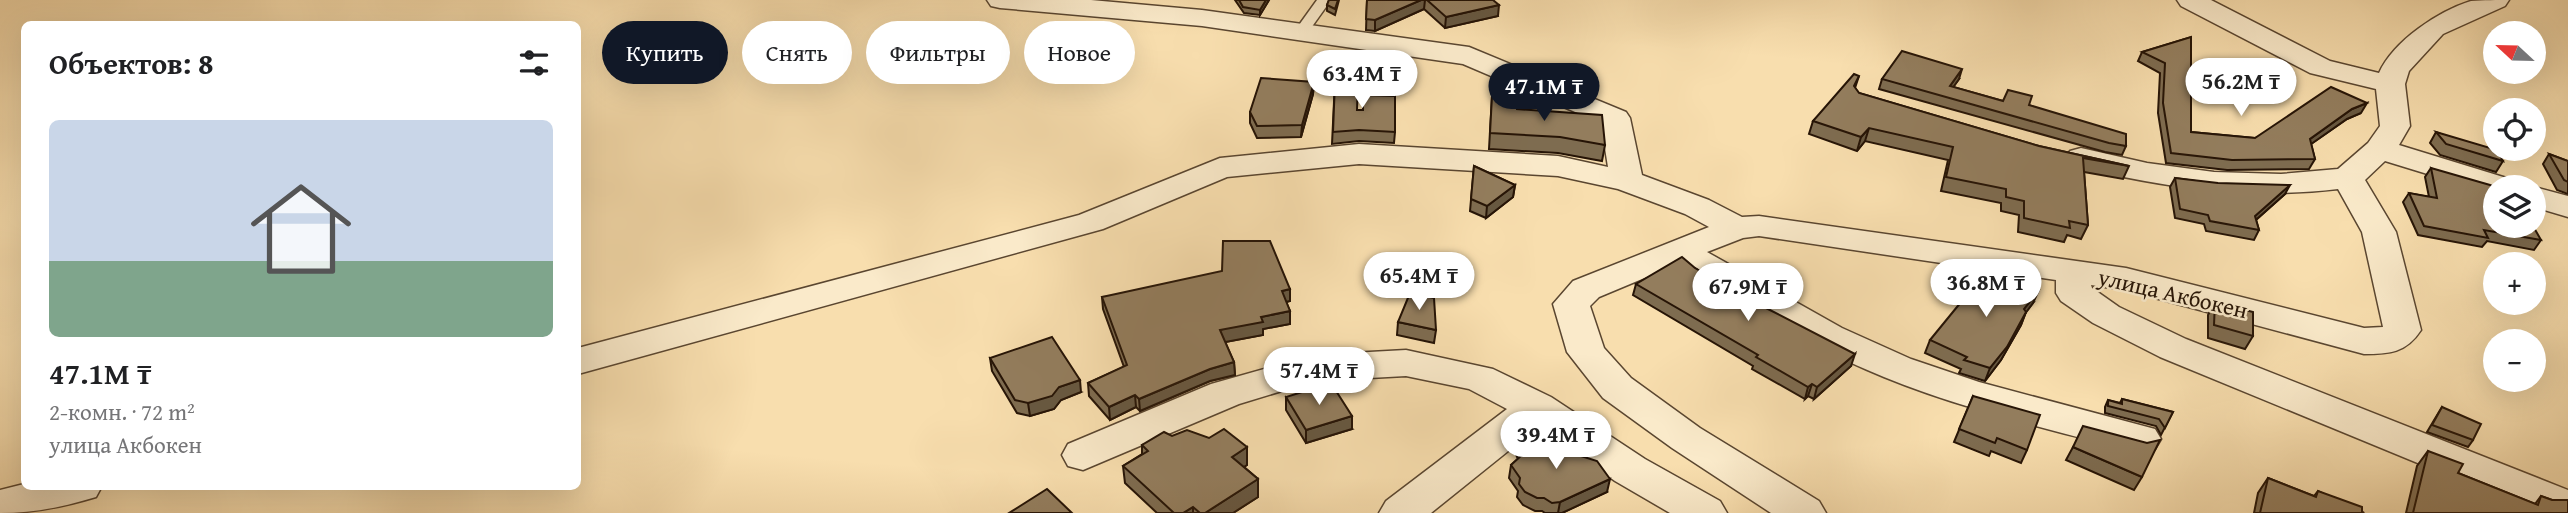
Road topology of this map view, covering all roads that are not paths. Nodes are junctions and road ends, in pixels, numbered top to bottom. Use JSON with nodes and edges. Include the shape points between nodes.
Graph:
{"nodes":[{"id":1,"x":1000,"y":0,"type":"edge"},
{"id":2,"x":1324,"y":0,"type":"edge"},
{"id":3,"x":2190,"y":0,"type":"edge"},
{"id":4,"x":2496,"y":0,"type":"edge"},
{"id":5,"x":1301,"y":32,"type":"junction"},
{"id":6,"x":2390,"y":84,"type":"junction"},
{"id":7,"x":2380,"y":149,"type":"junction"},
{"id":8,"x":2053,"y":150,"type":"edge"},
{"id":9,"x":2348,"y":178,"type":"junction"},
{"id":10,"x":1627,"y":181,"type":"junction"},
{"id":11,"x":2483,"y":181,"type":"edge"},
{"id":12,"x":2546,"y":201,"type":"edge"},
{"id":13,"x":2568,"y":207,"type":"edge"},
{"id":14,"x":1737,"y":228,"type":"junction"},
{"id":15,"x":1681,"y":250,"type":"junction"},
{"id":16,"x":2080,"y":273,"type":"junction"},
{"id":17,"x":581,"y":360,"type":"edge"},
{"id":18,"x":1537,"y":407,"type":"junction"},
{"id":19,"x":2141,"y":439,"type":"edge"},
{"id":20,"x":1083,"y":454,"type":"dead end"},
{"id":21,"x":65,"y":490,"type":"edge"},
{"id":22,"x":0,"y":506,"type":"edge"},
{"id":23,"x":2568,"y":507,"type":"edge"},
{"id":24,"x":1401,"y":513,"type":"edge"},
{"id":25,"x":1705,"y":513,"type":"edge"},
{"id":26,"x":1804,"y":513,"type":"edge"}],
"edges":[{"from":1,"to":5,"type":"street"},
{"from":2,"to":5,"type":"lane"},
{"from":3,"to":6,"type":"street","via":[[2320,67]]},
{"from":4,"to":6,"type":"street","via":[[2433,28],[2395,69]]},
{"from":5,"to":10,"type":"street","via":[[1469,56],[1582,102],[1615,118]]},
{"from":6,"to":7,"type":"street","via":[[2395,126]]},
{"from":7,"to":9,"type":"street"},
{"from":7,"to":11,"type":"street"},
{"from":8,"to":9,"type":"street","via":[[2182,178],[2248,186]]},
{"from":9,"to":16,"type":"street","name":"улица Акбокен","via":[[2379,232],[2402,330],[2390,341],[2364,341],[2126,279]]},
{"from":10,"to":14,"type":"street","via":[[1697,207]]},
{"from":10,"to":17,"type":"street","via":[[1558,166],[1359,154],[1220,168],[1091,222]]},
{"from":12,"to":13,"type":"street"},
{"from":14,"to":15,"type":"street","name":"улица Акбокен"},
{"from":14,"to":16,"type":"street","name":"улица Акбокен","via":[[1759,226]]},
{"from":15,"to":19,"type":"street","via":[[1829,337],[1897,368],[1970,393]]},
{"from":15,"to":26,"type":"street","name":"улица Акбокен","via":[[1586,289],[1571,304],[1586,352],[1627,395]]},
{"from":16,"to":23,"type":"street","via":[[2073,282],[2074,293],[2127,326]]},
{"from":18,"to":20,"type":"street","via":[[1479,378],[1406,363],[1328,367],[1225,394]]},
{"from":18,"to":24,"type":"street"},
{"from":18,"to":25,"type":"street","via":[[1630,470]]},
{"from":21,"to":22,"type":"street"}]}
